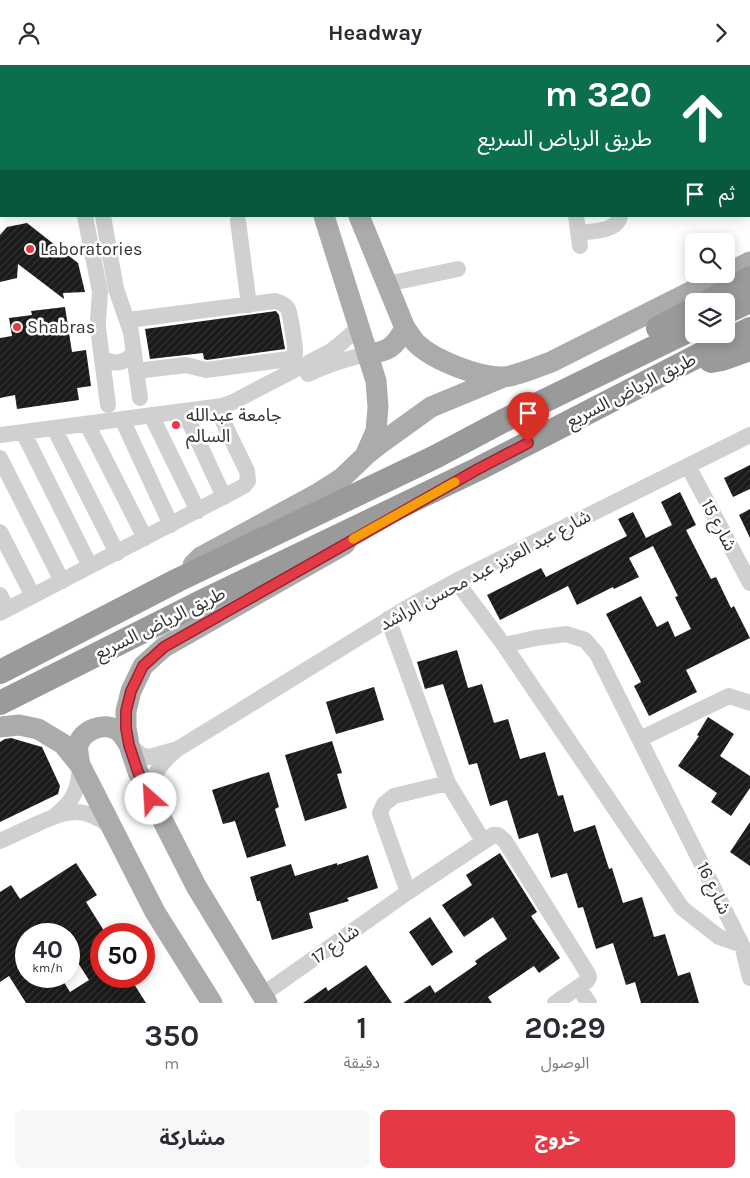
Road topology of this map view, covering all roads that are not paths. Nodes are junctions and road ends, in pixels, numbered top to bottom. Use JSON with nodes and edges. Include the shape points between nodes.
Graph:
{"nodes":[{"id":1,"x":85,"y":217,"type":"edge"},
{"id":2,"x":103,"y":217,"type":"edge"},
{"id":3,"x":324,"y":217,"type":"edge"},
{"id":4,"x":359,"y":217,"type":"edge"},
{"id":5,"x":576,"y":217,"type":"edge"},
{"id":6,"x":620,"y":217,"type":"edge"},
{"id":7,"x":238,"y":221,"type":"dead end"},
{"id":8,"x":750,"y":262,"type":"edge"},
{"id":9,"x":458,"y":269,"type":"dead end"},
{"id":10,"x":750,"y":278,"type":"edge"},
{"id":11,"x":387,"y":284,"type":"junction"},
{"id":12,"x":723,"y":293,"type":"edge"},
{"id":13,"x":750,"y":301,"type":"edge"},
{"id":14,"x":249,"y":305,"type":"junction"},
{"id":15,"x":735,"y":308,"type":"edge"},
{"id":16,"x":685,"y":314,"type":"edge"},
{"id":17,"x":128,"y":320,"type":"junction"},
{"id":18,"x":358,"y":328,"type":"junction"},
{"id":19,"x":404,"y":328,"type":"junction"},
{"id":20,"x":750,"y":329,"type":"edge"},
{"id":21,"x":685,"y":332,"type":"edge"},
{"id":22,"x":750,"y":349,"type":"edge"},
{"id":23,"x":134,"y":353,"type":"junction"},
{"id":24,"x":367,"y":353,"type":"junction"},
{"id":25,"x":102,"y":358,"type":"junction"},
{"id":26,"x":677,"y":366,"type":"junction"},
{"id":27,"x":136,"y":371,"type":"junction"},
{"id":28,"x":503,"y":377,"type":"junction"},
{"id":29,"x":140,"y":398,"type":"dead end"},
{"id":30,"x":108,"y":405,"type":"dead end"},
{"id":31,"x":184,"y":411,"type":"junction"},
{"id":32,"x":219,"y":412,"type":"junction"},
{"id":33,"x":151,"y":415,"type":"junction"},
{"id":34,"x":122,"y":419,"type":"junction"},
{"id":35,"x":503,"y":421,"type":"junction"},
{"id":36,"x":87,"y":424,"type":"junction"},
{"id":37,"x":54,"y":428,"type":"junction"},
{"id":38,"x":23,"y":432,"type":"junction"},
{"id":39,"x":0,"y":435,"type":"edge"},
{"id":40,"x":750,"y":435,"type":"edge"},
{"id":41,"x":365,"y":456,"type":"junction"},
{"id":42,"x":0,"y":458,"type":"edge"},
{"id":43,"x":688,"y":466,"type":"junction"},
{"id":44,"x":478,"y":469,"type":"junction"},
{"id":45,"x":224,"y":497,"type":"junction"},
{"id":46,"x":198,"y":511,"type":"junction"},
{"id":47,"x":171,"y":525,"type":"junction"},
{"id":48,"x":0,"y":532,"type":"edge"},
{"id":49,"x":145,"y":538,"type":"junction"},
{"id":50,"x":117,"y":553,"type":"junction"},
{"id":51,"x":90,"y":566,"type":"junction"},
{"id":52,"x":178,"y":580,"type":"junction"},
{"id":53,"x":62,"y":581,"type":"junction"},
{"id":54,"x":456,"y":581,"type":"junction"},
{"id":55,"x":750,"y":583,"type":"edge"},
{"id":56,"x":32,"y":596,"type":"junction"},
{"id":57,"x":2,"y":606,"type":"edge"},
{"id":58,"x":388,"y":619,"type":"junction"},
{"id":59,"x":504,"y":645,"type":"junction"},
{"id":60,"x":0,"y":672,"type":"edge"},
{"id":61,"x":0,"y":703,"type":"edge"},
{"id":62,"x":750,"y":703,"type":"edge"},
{"id":63,"x":0,"y":727,"type":"edge"},
{"id":64,"x":640,"y":739,"type":"junction"},
{"id":65,"x":129,"y":745,"type":"junction"},
{"id":66,"x":176,"y":749,"type":"junction"},
{"id":67,"x":80,"y":765,"type":"junction"},
{"id":68,"x":448,"y":783,"type":"junction"},
{"id":69,"x":151,"y":799,"type":"junction"},
{"id":70,"x":56,"y":815,"type":"junction"},
{"id":71,"x":110,"y":826,"type":"junction"},
{"id":72,"x":0,"y":841,"type":"edge"},
{"id":73,"x":483,"y":841,"type":"junction"},
{"id":74,"x":408,"y":892,"type":"junction"},
{"id":75,"x":746,"y":943,"type":"edge"},
{"id":76,"x":750,"y":978,"type":"edge"},
{"id":77,"x":578,"y":987,"type":"junction"},
{"id":78,"x":265,"y":999,"type":"edge"},
{"id":79,"x":212,"y":1003,"type":"edge"},
{"id":80,"x":555,"y":1003,"type":"edge"},
{"id":81,"x":590,"y":1003,"type":"edge"}],
"edges":[{"from":1,"to":25,"type":"street","via":[[100,292],[98,319]]},
{"from":2,"to":17,"type":"street","via":[[116,289]]},
{"from":3,"to":18,"type":"main road"},
{"from":4,"to":11,"type":"main road"},
{"from":5,"to":6,"type":"street","via":[[579,240],[616,225]]},
{"from":7,"to":14,"type":"street"},
{"from":8,"to":28,"type":"main road","via":[[551,362]]},
{"from":9,"to":11,"type":"street"},
{"from":10,"to":12,"type":"highway"},
{"from":11,"to":19,"type":"main road"},
{"from":13,"to":15,"type":"highway"},
{"from":14,"to":17,"type":"street"},
{"from":14,"to":27,"type":"street","via":[[275,301],[288,309],[295,350],[291,357],[206,370],[186,365]]},
{"from":16,"to":35,"type":"highway","via":[[543,389]]},
{"from":17,"to":23,"type":"street"},
{"from":18,"to":24,"type":"main road"},
{"from":18,"to":32,"type":"street","via":[[330,351]]},
{"from":19,"to":24,"type":"main road","via":[[390,348],[379,353]]},
{"from":19,"to":28,"type":"main road","via":[[417,344],[435,357],[478,375]]},
{"from":20,"to":26,"type":"highway","name":"طريق الرياض السريع"},
{"from":21,"to":35,"type":"highway","name":"طريق الرياض السريع"},
{"from":22,"to":26,"type":"highway","via":[[722,359]]},
{"from":23,"to":25,"type":"street","via":[[123,362],[108,362]]},
{"from":23,"to":27,"type":"street"},
{"from":24,"to":32,"type":"street","via":[[321,367]]},
{"from":24,"to":41,"type":"main road","via":[[376,381],[378,407],[376,431]]},
{"from":25,"to":30,"type":"street"},
{"from":26,"to":44,"type":"highway","name":"طريق الرياض السريع"},
{"from":27,"to":29,"type":"street"},
{"from":28,"to":41,"type":"main road","via":[[431,407]]},
{"from":31,"to":32,"type":"street"},
{"from":31,"to":33,"type":"street"},
{"from":31,"to":45,"type":"street"},
{"from":32,"to":45,"type":"street","via":[[248,475],[244,486]]},
{"from":33,"to":34,"type":"street"},
{"from":33,"to":46,"type":"street"},
{"from":34,"to":36,"type":"street"},
{"from":34,"to":47,"type":"street"},
{"from":35,"to":52,"type":"highway","name":"طريق الرياض السريع"},
{"from":36,"to":37,"type":"street"},
{"from":36,"to":49,"type":"street"},
{"from":37,"to":38,"type":"street"},
{"from":37,"to":50,"type":"street"},
{"from":38,"to":39,"type":"street"},
{"from":38,"to":51,"type":"street"},
{"from":40,"to":43,"type":"street","name":"شارع عبد العزيز عبد محسن الراشد"},
{"from":41,"to":52,"type":"main road","via":[[317,494],[201,557]]},
{"from":42,"to":53,"type":"street"},
{"from":43,"to":54,"type":"street","name":"شارع عبد العزيز عبد محسن الراشد"},
{"from":43,"to":55,"type":"street","name":"شارع 15"},
{"from":44,"to":61,"type":"highway","name":"طريق الرياض السريع"},
{"from":44,"to":65,"type":"main road","via":[[164,647],[143,666],[131,691],[126,711]]},
{"from":45,"to":46,"type":"street"},
{"from":46,"to":47,"type":"street"},
{"from":47,"to":49,"type":"street"},
{"from":48,"to":56,"type":"street"},
{"from":49,"to":50,"type":"street"},
{"from":50,"to":51,"type":"street"},
{"from":51,"to":53,"type":"street"},
{"from":52,"to":60,"type":"highway","name":"طريق الرياض السريع"},
{"from":53,"to":56,"type":"street"},
{"from":54,"to":58,"type":"street","name":"شارع عبد العزيز عبد محسن الراشد"},
{"from":54,"to":59,"type":"street","name":"شارع 16"},
{"from":56,"to":57,"type":"street"},
{"from":58,"to":66,"type":"street","name":"شارع عبد العزيز عبد محسن الراشد"},
{"from":58,"to":68,"type":"street"},
{"from":59,"to":64,"type":"street","name":"شارع 16","via":[[566,634],[585,640],[597,654]]},
{"from":59,"to":75,"type":"street","name":"شارع 16","via":[[682,909],[719,937]]},
{"from":62,"to":64,"type":"street","via":[[729,696]]},
{"from":63,"to":67,"type":"main road","via":[[18,725],[38,729],[63,744]]},
{"from":64,"to":75,"type":"street","name":"شارع 16"},
{"from":65,"to":66,"type":"street","name":"شارع عبد العزيز عبد محسن الراشد","via":[[149,757]]},
{"from":65,"to":67,"type":"main road","via":[[117,730],[99,727],[82,737],[78,746]]},
{"from":65,"to":69,"type":"main road"},
{"from":66,"to":69,"type":"street","name":"شارع عبد العزيز عبد محسن الراشد","via":[[157,770]]},
{"from":67,"to":70,"type":"street","via":[[75,793]]},
{"from":67,"to":71,"type":"main road"},
{"from":68,"to":73,"type":"street"},
{"from":68,"to":74,"type":"street","via":[[394,795],[380,813]]},
{"from":69,"to":78,"type":"main road","via":[[196,886]]},
{"from":70,"to":71,"type":"street","via":[[85,813]]},
{"from":70,"to":72,"type":"street"},
{"from":71,"to":79,"type":"main road","via":[[155,912]]},
{"from":73,"to":74,"type":"street","name":"شارع 17"},
{"from":73,"to":77,"type":"street","via":[[498,835],[506,841],[587,971],[588,980]]},
{"from":74,"to":78,"type":"street","name":"شارع 17"},
{"from":75,"to":76,"type":"street"},
{"from":77,"to":80,"type":"street"},
{"from":77,"to":81,"type":"street"}]}
